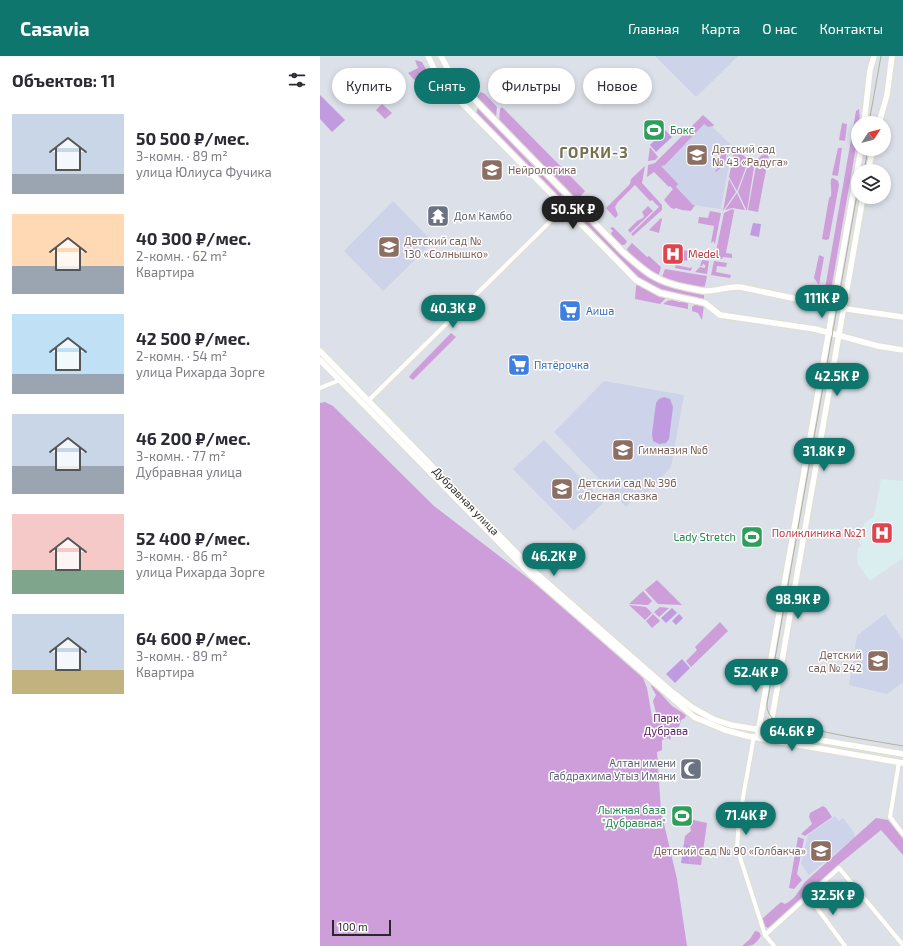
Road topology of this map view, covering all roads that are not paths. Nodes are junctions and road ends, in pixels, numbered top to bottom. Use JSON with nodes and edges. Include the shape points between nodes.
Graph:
{"nodes":[{"id":1,"x":428,"y":56,"type":"edge"},
{"id":2,"x":441,"y":56,"type":"edge"},
{"id":3,"x":874,"y":56,"type":"edge"},
{"id":4,"x":892,"y":56,"type":"edge"},
{"id":5,"x":447,"y":68,"type":"edge"},
{"id":6,"x":478,"y":104,"type":"edge"},
{"id":7,"x":464,"y":106,"type":"joint"},
{"id":8,"x":865,"y":116,"type":"edge"},
{"id":9,"x":881,"y":116,"type":"edge"},
{"id":10,"x":860,"y":156,"type":"edge"},
{"id":11,"x":572,"y":200,"type":"junction"},
{"id":12,"x":862,"y":204,"type":"edge"},
{"id":13,"x":564,"y":208,"type":"junction"},
{"id":14,"x":833,"y":307,"type":"junction"},
{"id":15,"x":844,"y":309,"type":"junction"},
{"id":16,"x":903,"y":318,"type":"edge"},
{"id":17,"x":829,"y":333,"type":"junction"},
{"id":18,"x":839,"y":336,"type":"junction"},
{"id":19,"x":903,"y":350,"type":"edge"},
{"id":20,"x":320,"y":351,"type":"edge"},
{"id":21,"x":320,"y":360,"type":"edge"},
{"id":22,"x":340,"y":380,"type":"junction"},
{"id":23,"x":320,"y":388,"type":"edge"},
{"id":24,"x":366,"y":403,"type":"junction"},
{"id":25,"x":759,"y":730,"type":"junction"},
{"id":26,"x":770,"y":731,"type":"junction"},
{"id":27,"x":756,"y":737,"type":"junction"},
{"id":28,"x":768,"y":739,"type":"junction"},
{"id":29,"x":903,"y":754,"type":"edge"},
{"id":30,"x":901,"y":763,"type":"edge"},
{"id":31,"x":903,"y":834,"type":"edge"},
{"id":32,"x":808,"y":896,"type":"junction"},
{"id":33,"x":764,"y":935,"type":"junction"},
{"id":34,"x":903,"y":945,"type":"edge"},
{"id":35,"x":774,"y":946,"type":"edge"},
{"id":36,"x":845,"y":946,"type":"edge"}],
"edges":[{"from":1,"to":7,"type":"street","via":[[436,73]]},
{"from":2,"to":5,"type":"street"},
{"from":3,"to":8,"type":"street"},
{"from":4,"to":9,"type":"street","via":[[887,95]]},
{"from":6,"to":11,"type":"street"},
{"from":7,"to":13,"type":"street"},
{"from":10,"to":14,"type":"street"},
{"from":11,"to":13,"type":"street"},
{"from":11,"to":14,"type":"street","via":[[642,270],[659,280],[706,291],[740,287]]},
{"from":12,"to":15,"type":"street"},
{"from":13,"to":17,"type":"street","via":[[629,274],[654,290],[705,303],[720,315]]},
{"from":13,"to":24,"type":"street"},
{"from":14,"to":15,"type":"street"},
{"from":14,"to":17,"type":"street"},
{"from":15,"to":16,"type":"street"},
{"from":15,"to":18,"type":"street"},
{"from":17,"to":18,"type":"street"},
{"from":17,"to":25,"type":"street"},
{"from":18,"to":19,"type":"street"},
{"from":18,"to":26,"type":"street"},
{"from":20,"to":24,"type":"street","name":"Дубравная улица"},
{"from":21,"to":22,"type":"street","name":"Дубравная улица"},
{"from":22,"to":23,"type":"street"},
{"from":22,"to":24,"type":"street","name":"Дубравная улица"},
{"from":24,"to":25,"type":"street","name":"Дубравная улица","via":[[535,572],[672,692],[713,719]]},
{"from":24,"to":27,"type":"street","name":"Дубравная улица","via":[[532,576],[694,717],[725,730]]},
{"from":25,"to":26,"type":"street","name":"Дубравная улица"},
{"from":25,"to":27,"type":"street"},
{"from":26,"to":28,"type":"street"},
{"from":26,"to":29,"type":"street","name":"Дубравная улица"},
{"from":27,"to":28,"type":"street","name":"Дубравная улица"},
{"from":27,"to":33,"type":"street","via":[[739,820],[737,848]]},
{"from":28,"to":30,"type":"street","name":"Дубравная улица"},
{"from":30,"to":31,"type":"street","via":[[890,817]]},
{"from":32,"to":33,"type":"street"},
{"from":32,"to":34,"type":"street","via":[[839,868]]},
{"from":32,"to":36,"type":"street"},
{"from":33,"to":35,"type":"street"}]}
